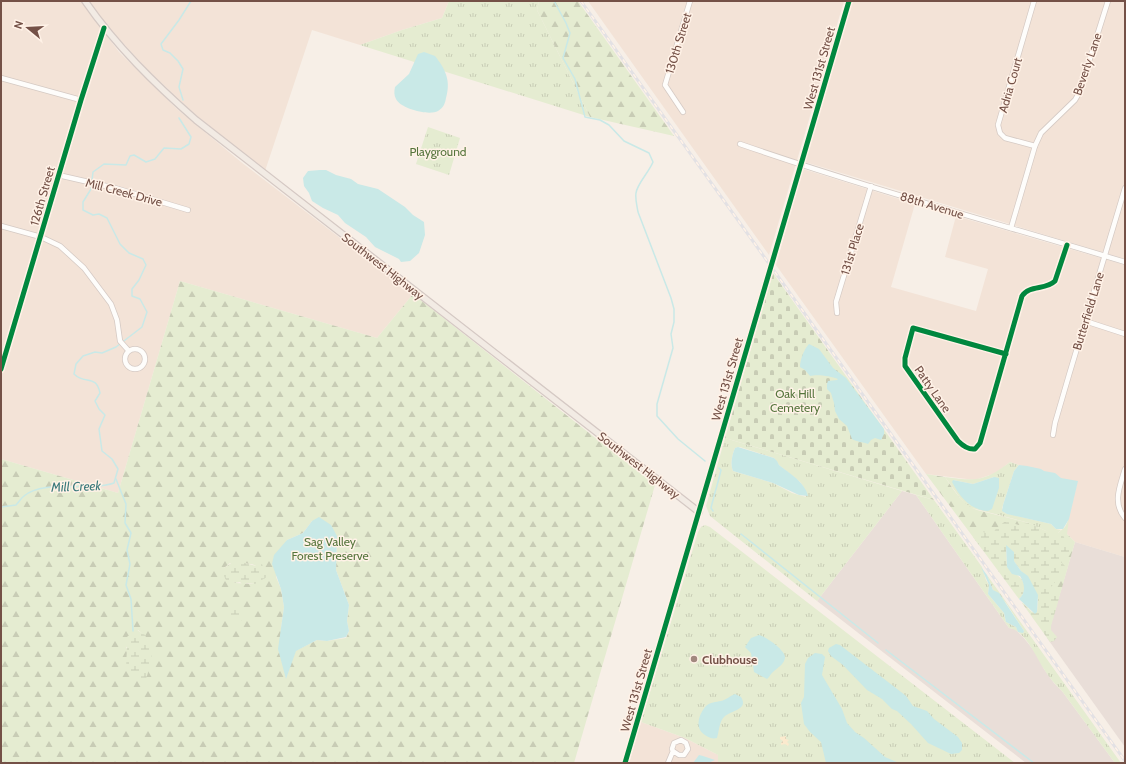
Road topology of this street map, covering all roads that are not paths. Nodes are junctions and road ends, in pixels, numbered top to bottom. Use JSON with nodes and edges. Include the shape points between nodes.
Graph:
{"nodes":[{"id":1,"x":85,"y":1,"type":"edge"},
{"id":2,"x":690,"y":1,"type":"edge"},
{"id":3,"x":849,"y":1,"type":"edge"},
{"id":4,"x":1034,"y":1,"type":"edge"},
{"id":5,"x":1108,"y":1,"type":"edge"},
{"id":6,"x":104,"y":28,"type":"junction"},
{"id":7,"x":1,"y":78,"type":"edge"},
{"id":8,"x":81,"y":100,"type":"junction"},
{"id":9,"x":683,"y":112,"type":"dead end"},
{"id":10,"x":740,"y":144,"type":"dead end"},
{"id":11,"x":1035,"y":146,"type":"junction"},
{"id":12,"x":801,"y":165,"type":"junction"},
{"id":13,"x":58,"y":175,"type":"junction"},
{"id":14,"x":871,"y":186,"type":"junction"},
{"id":15,"x":1125,"y":188,"type":"edge"},
{"id":16,"x":188,"y":210,"type":"dead end"},
{"id":17,"x":1,"y":226,"type":"edge"},
{"id":18,"x":1011,"y":228,"type":"junction"},
{"id":19,"x":41,"y":237,"type":"junction"},
{"id":20,"x":1067,"y":245,"type":"junction"},
{"id":21,"x":1105,"y":256,"type":"junction"},
{"id":22,"x":1125,"y":262,"type":"edge"},
{"id":23,"x":837,"y":313,"type":"dead end"},
{"id":24,"x":1086,"y":321,"type":"junction"},
{"id":25,"x":1125,"y":334,"type":"edge"},
{"id":26,"x":128,"y":350,"type":"junction"},
{"id":27,"x":1006,"y":354,"type":"junction"},
{"id":28,"x":1,"y":369,"type":"edge"},
{"id":29,"x":1054,"y":435,"type":"dead end"},
{"id":30,"x":1125,"y":469,"type":"edge"},
{"id":31,"x":699,"y":512,"type":"junction"},
{"id":32,"x":1125,"y":518,"type":"edge"},
{"id":33,"x":673,"y":751,"type":"dead end"},
{"id":34,"x":625,"y":763,"type":"edge"},
{"id":35,"x":668,"y":763,"type":"edge"}],
"edges":[{"from":1,"to":6,"type":"main road","name":"Southwest Highway"},
{"from":2,"to":9,"type":"street","name":"130th Street","via":[[665,85]]},
{"from":3,"to":12,"type":"street","name":"West 131st Street"},
{"from":4,"to":11,"type":"street","name":"Adria Court","via":[[998,126],[1005,138]]},
{"from":5,"to":11,"type":"street","name":"Beverly Lane","via":[[1079,93],[1041,133]]},
{"from":6,"to":8,"type":"street","name":"126th Street"},
{"from":6,"to":31,"type":"main road","name":"Southwest Highway","via":[[164,92],[212,133]]},
{"from":7,"to":8,"type":"street"},
{"from":8,"to":13,"type":"street","name":"126th Street"},
{"from":10,"to":12,"type":"street","name":"88th Avenue"},
{"from":11,"to":18,"type":"street","name":"Beverly Lane"},
{"from":12,"to":14,"type":"street","name":"88th Avenue"},
{"from":12,"to":31,"type":"street","name":"West 131st Street","bridge":true},
{"from":13,"to":16,"type":"street","name":"Mill Creek Drive","via":[[115,188]]},
{"from":13,"to":19,"type":"street","name":"126th Street"},
{"from":14,"to":18,"type":"street","name":"88th Avenue"},
{"from":14,"to":23,"type":"street","name":"131st Place","via":[[836,302]]},
{"from":15,"to":21,"type":"street","name":"Butterfield Lane"},
{"from":17,"to":19,"type":"street"},
{"from":18,"to":20,"type":"street","name":"88th Avenue"},
{"from":19,"to":26,"type":"street","via":[[60,246],[84,268],[105,295],[117,320],[122,343]]},
{"from":19,"to":28,"type":"street","name":"126th Street"},
{"from":20,"to":21,"type":"street","name":"88th Avenue"},
{"from":20,"to":27,"type":"street","via":[[1055,282],[1024,294]]},
{"from":21,"to":22,"type":"street","name":"88th Avenue"},
{"from":21,"to":24,"type":"street","name":"Butterfield Lane"},
{"from":24,"to":25,"type":"street"},
{"from":24,"to":29,"type":"street","name":"Butterfield Lane","via":[[1055,423]]},
{"from":26,"to":26,"type":"street","via":[[125,356],[126,364],[131,368],[140,368],[145,361],[145,355],[136,348]]},
{"from":27,"to":27,"type":"street","name":"Patty Lane","via":[[913,328],[905,366],[961,444],[972,450],[980,443]]},
{"from":30,"to":32,"type":"street","via":[[1118,491],[1120,511]]},
{"from":31,"to":34,"type":"street","name":"West 131st Street"},
{"from":33,"to":35,"type":"street"}]}
